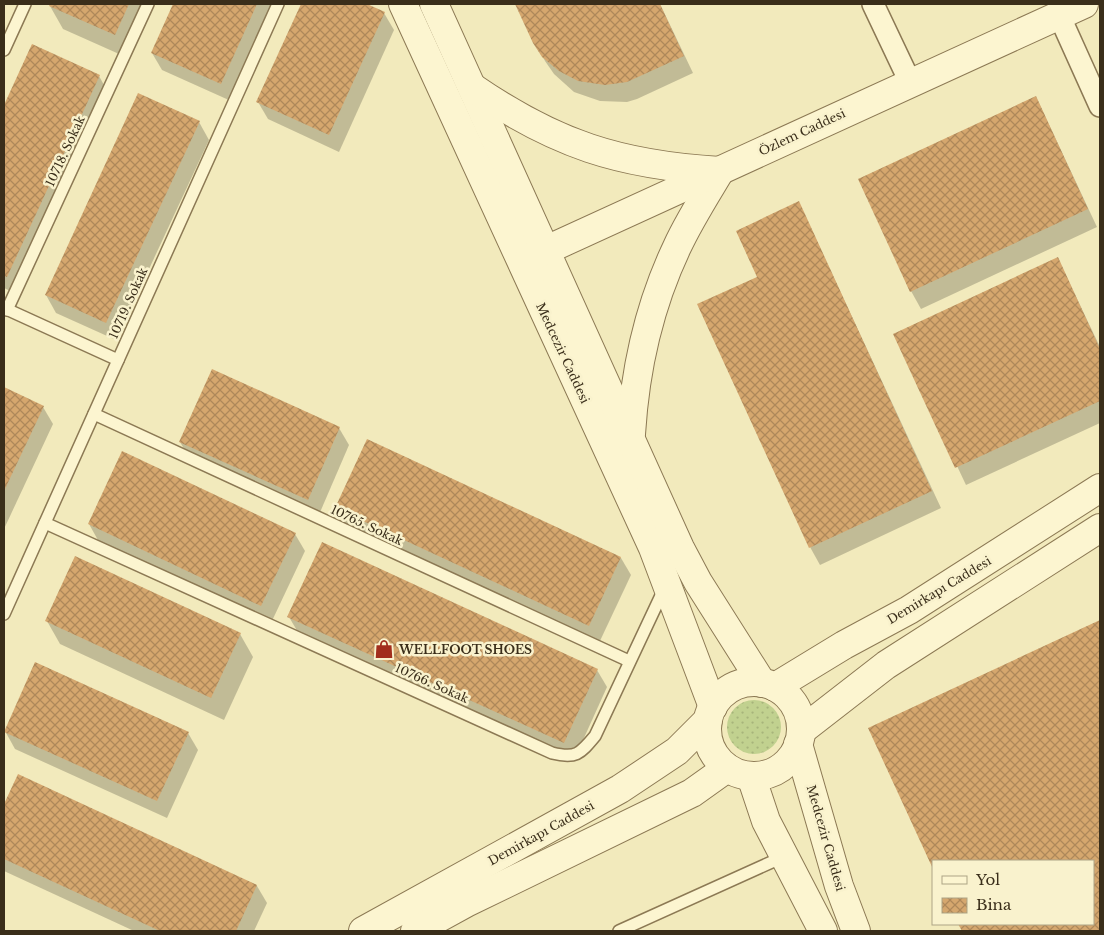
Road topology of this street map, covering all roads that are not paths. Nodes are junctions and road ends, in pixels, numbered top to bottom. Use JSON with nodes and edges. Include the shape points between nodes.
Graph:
{"nodes":[{"id":1,"x":25,"y":4,"type":"edge"},
{"id":2,"x":148,"y":4,"type":"edge"},
{"id":3,"x":278,"y":4,"type":"edge"},
{"id":4,"x":403,"y":4,"type":"edge"},
{"id":5,"x":434,"y":4,"type":"edge"},
{"id":6,"x":873,"y":4,"type":"edge"},
{"id":7,"x":1084,"y":4,"type":"edge"},
{"id":8,"x":1059,"y":15,"type":"junction"},
{"id":9,"x":4,"y":50,"type":"edge"},
{"id":10,"x":910,"y":82,"type":"junction"},
{"id":11,"x":472,"y":87,"type":"junction"},
{"id":12,"x":1100,"y":106,"type":"edge"},
{"id":13,"x":720,"y":171,"type":"junction"},
{"id":14,"x":533,"y":256,"type":"junction"},
{"id":15,"x":6,"y":309,"type":"edge"},
{"id":16,"x":118,"y":360,"type":"junction"},
{"id":17,"x":94,"y":414,"type":"junction"},
{"id":18,"x":630,"y":438,"type":"junction"},
{"id":19,"x":1100,"y":488,"type":"edge"},
{"id":20,"x":45,"y":523,"type":"junction"},
{"id":21,"x":1100,"y":528,"type":"edge"},
{"id":22,"x":667,"y":583,"type":"junction"},
{"id":23,"x":4,"y":614,"type":"edge"},
{"id":24,"x":629,"y":661,"type":"junction"},
{"id":25,"x":768,"y":685,"type":"junction"},
{"id":26,"x":710,"y":713,"type":"junction"},
{"id":27,"x":800,"y":737,"type":"junction"},
{"id":28,"x":739,"y":772,"type":"junction"},
{"id":29,"x":785,"y":856,"type":"junction"},
{"id":30,"x":363,"y":931,"type":"edge"},
{"id":31,"x":415,"y":931,"type":"edge"},
{"id":32,"x":619,"y":931,"type":"edge"},
{"id":33,"x":823,"y":931,"type":"edge"},
{"id":34,"x":856,"y":931,"type":"edge"}],
"edges":[{"from":1,"to":9,"type":"lane"},
{"from":2,"to":15,"type":"lane","name":"10718. Sokak"},
{"from":3,"to":16,"type":"lane","name":"10719. Sokak"},
{"from":4,"to":14,"type":"street","name":"Medcezir Caddesi"},
{"from":5,"to":11,"type":"street","name":"Medcezir Caddesi"},
{"from":6,"to":10,"type":"street"},
{"from":7,"to":8,"type":"street","name":"Özlem Caddesi"},
{"from":8,"to":10,"type":"street","name":"Özlem Caddesi"},
{"from":8,"to":12,"type":"street"},
{"from":10,"to":13,"type":"street","name":"Özlem Caddesi"},
{"from":11,"to":13,"type":"street","via":[[508,112],[590,149],[648,164]]},
{"from":11,"to":14,"type":"street","name":"Medcezir Caddesi"},
{"from":13,"to":14,"type":"street","name":"Özlem Caddesi"},
{"from":13,"to":18,"type":"street","via":[[677,246],[661,283],[639,359]]},
{"from":14,"to":18,"type":"street","name":"Medcezir Caddesi"},
{"from":14,"to":22,"type":"street","name":"Medcezir Caddesi"},
{"from":15,"to":16,"type":"lane"},
{"from":16,"to":17,"type":"lane","name":"10719. Sokak"},
{"from":17,"to":20,"type":"lane","name":"10719. Sokak"},
{"from":17,"to":24,"type":"lane","name":"10765. Sokak"},
{"from":18,"to":25,"type":"street","name":"Medcezir Caddesi","via":[[698,582]]},
{"from":19,"to":25,"type":"street","name":"Demirkapı Caddesi","via":[[909,610]]},
{"from":20,"to":23,"type":"lane","name":"10719. Sokak"},
{"from":20,"to":24,"type":"lane","name":"10766. Sokak","via":[[552,753],[568,757],[582,752],[594,736]]},
{"from":21,"to":27,"type":"street","via":[[886,665]]},
{"from":22,"to":24,"type":"lane","name":"10766. Sokak"},
{"from":22,"to":26,"type":"street","name":"Medcezir Caddesi"},
{"from":25,"to":26,"type":"street","via":[[748,682],[734,686],[722,695]]},
{"from":25,"to":27,"type":"street","via":[[786,694],[794,705],[800,717]]},
{"from":26,"to":28,"type":"street","via":[[707,734],[711,747],[718,759]]},
{"from":26,"to":30,"type":"street","name":"Demirkapı Caddesi","via":[[677,751],[613,793]]},
{"from":27,"to":28,"type":"street","via":[[793,755],[784,764],[768,773]]},
{"from":27,"to":34,"type":"street","name":"Medcezir Caddesi","via":[[839,886]]},
{"from":28,"to":29,"type":"street"},
{"from":28,"to":31,"type":"street","via":[[466,903]]},
{"from":29,"to":32,"type":"lane"},
{"from":29,"to":33,"type":"street"}]}
